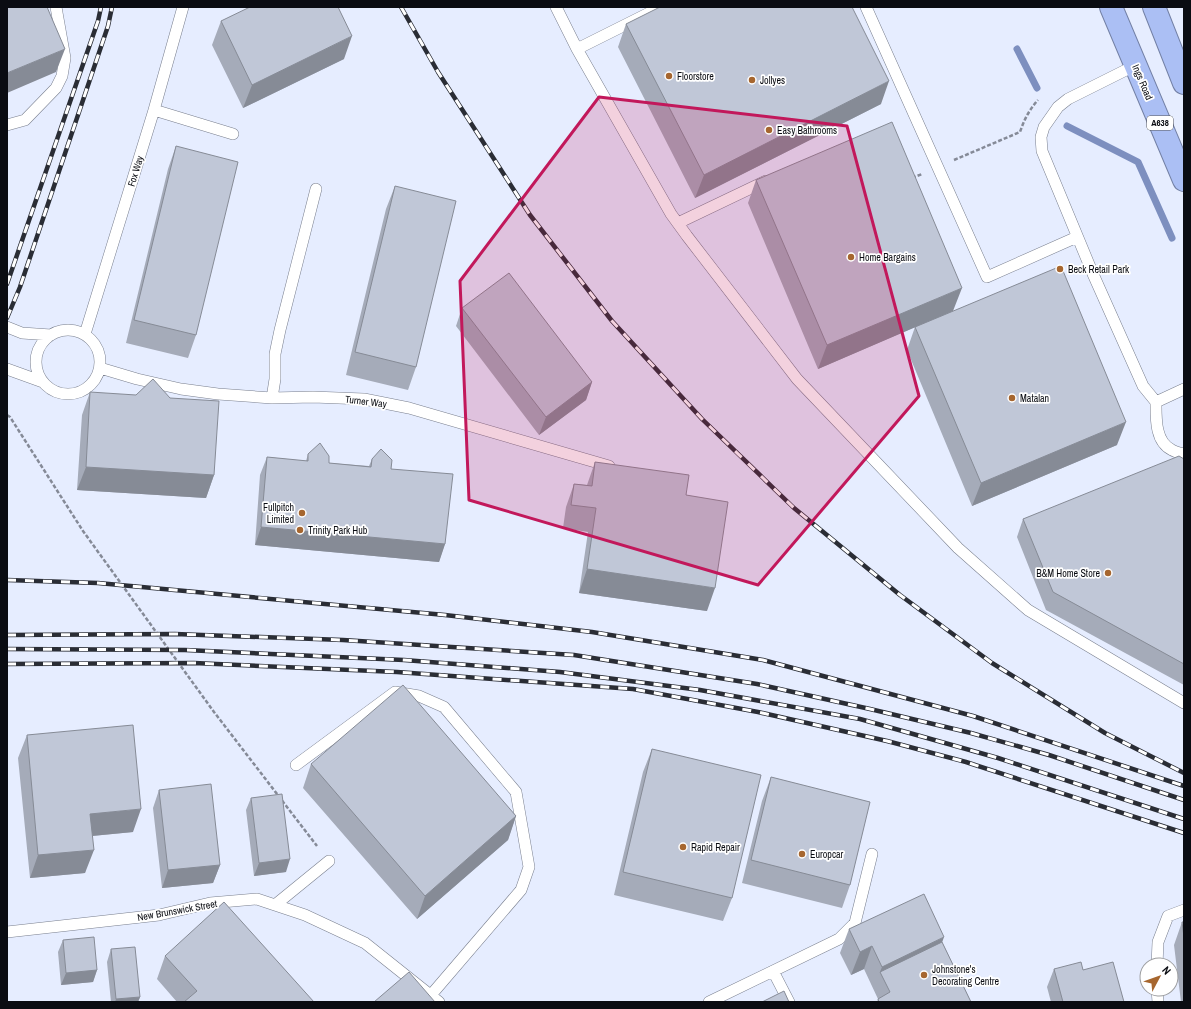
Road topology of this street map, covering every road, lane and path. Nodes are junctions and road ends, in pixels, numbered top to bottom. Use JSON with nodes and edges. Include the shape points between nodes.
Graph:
{"nodes":[{"id":1,"x":56,"y":7,"type":"edge"},
{"id":2,"x":183,"y":7,"type":"edge"},
{"id":3,"x":556,"y":7,"type":"edge"},
{"id":4,"x":661,"y":7,"type":"edge"},
{"id":5,"x":866,"y":7,"type":"edge"},
{"id":6,"x":1111,"y":7,"type":"edge"},
{"id":7,"x":1154,"y":7,"type":"edge"},
{"id":8,"x":577,"y":49,"type":"junction"},
{"id":9,"x":1136,"y":66,"type":"junction"},
{"id":10,"x":1184,"y":83,"type":"edge"},
{"id":11,"x":1041,"y":97,"type":"dead end"},
{"id":12,"x":154,"y":110,"type":"junction"},
{"id":13,"x":7,"y":125,"type":"edge"},
{"id":14,"x":233,"y":134,"type":"dead end"},
{"id":15,"x":938,"y":167,"type":"junction"},
{"id":16,"x":778,"y":175,"type":"edge"},
{"id":17,"x":908,"y":180,"type":"edge"},
{"id":18,"x":1184,"y":180,"type":"edge"},
{"id":19,"x":316,"y":189,"type":"dead end"},
{"id":20,"x":678,"y":223,"type":"junction"},
{"id":21,"x":1077,"y":237,"type":"junction"},
{"id":22,"x":7,"y":327,"type":"edge"},
{"id":23,"x":84,"y":334,"type":"junction"},
{"id":24,"x":51,"y":335,"type":"junction"},
{"id":25,"x":100,"y":368,"type":"junction"},
{"id":26,"x":7,"y":369,"type":"edge"},
{"id":27,"x":43,"y":382,"type":"junction"},
{"id":28,"x":1184,"y":389,"type":"edge"},
{"id":29,"x":272,"y":398,"type":"junction"},
{"id":30,"x":1156,"y":402,"type":"junction"},
{"id":31,"x":7,"y":415,"type":"edge"},
{"id":32,"x":1184,"y":454,"type":"edge"},
{"id":33,"x":618,"y":469,"type":"edge"},
{"id":34,"x":1184,"y":703,"type":"edge"},
{"id":35,"x":296,"y":765,"type":"dead end"},
{"id":36,"x":872,"y":854,"type":"dead end"},
{"id":37,"x":329,"y":861,"type":"joint"},
{"id":38,"x":275,"y":906,"type":"junction"},
{"id":39,"x":1184,"y":910,"type":"edge"},
{"id":40,"x":7,"y":932,"type":"edge"},
{"id":41,"x":1157,"y":957,"type":"edge"},
{"id":42,"x":773,"y":971,"type":"junction"},
{"id":43,"x":435,"y":999,"type":"edge"},
{"id":44,"x":709,"y":1002,"type":"edge"},
{"id":45,"x":789,"y":1002,"type":"edge"}],
"edges":[{"from":1,"to":13,"type":"lane","via":[[65,58],[62,76],[56,88],[25,120]]},
{"from":2,"to":12,"type":"lane","name":"Fox Way"},
{"from":3,"to":8,"type":"lane"},
{"from":4,"to":8,"type":"lane"},
{"from":5,"to":15,"type":"lane"},
{"from":6,"to":9,"type":"highway","name":"Ings Road","number":"A638"},
{"from":7,"to":10,"type":"highway"},
{"from":8,"to":20,"type":"lane"},
{"from":9,"to":18,"type":"highway","name":"Ings Road","number":"A638"},
{"from":9,"to":21,"type":"lane","via":[[1068,99],[1058,107],[1040,137],[1042,151]]},
{"from":11,"to":15,"type":"path","via":[[1024,120],[1020,132]]},
{"from":12,"to":14,"type":"lane"},
{"from":12,"to":23,"type":"lane","name":"Fox Way"},
{"from":15,"to":17,"type":"path"},
{"from":15,"to":21,"type":"lane","via":[[987,277]]},
{"from":16,"to":20,"type":"lane"},
{"from":19,"to":29,"type":"lane","via":[[275,354]]},
{"from":20,"to":34,"type":"lane","via":[[797,379],[958,548],[1028,610]]},
{"from":21,"to":30,"type":"lane","via":[[1143,386]]},
{"from":22,"to":24,"type":"lane","via":[[22,333]]},
{"from":23,"to":24,"type":"lane","via":[[67,330]]},
{"from":23,"to":25,"type":"lane","via":[[98,348]]},
{"from":24,"to":27,"type":"lane","via":[[40,347],[36,362]]},
{"from":25,"to":27,"type":"lane","via":[[90,386],[81,392],[60,393],[50,389]]},
{"from":25,"to":29,"type":"lane","name":"Turner Way","via":[[181,389]]},
{"from":26,"to":27,"type":"lane"},
{"from":28,"to":30,"type":"lane"},
{"from":29,"to":33,"type":"lane","name":"Turner Way","via":[[364,398],[414,409]]},
{"from":30,"to":32,"type":"lane","via":[[1156,425],[1163,443],[1172,450]]},
{"from":31,"to":37,"type":"path","via":[[83,531],[204,699]]},
{"from":35,"to":43,"type":"lane","via":[[395,692],[419,696],[444,707],[516,792],[529,867],[521,890]]},
{"from":36,"to":42,"type":"lane","via":[[855,922],[839,939]]},
{"from":37,"to":38,"type":"lane"},
{"from":38,"to":40,"type":"lane","name":"New Brunswick Street","via":[[257,899],[210,903],[159,915]]},
{"from":38,"to":43,"type":"lane","name":"New Brunswick Street","via":[[305,915],[365,943]]},
{"from":39,"to":41,"type":"lane","via":[[1168,916],[1158,942]]},
{"from":42,"to":44,"type":"lane"},
{"from":42,"to":45,"type":"lane"}]}
